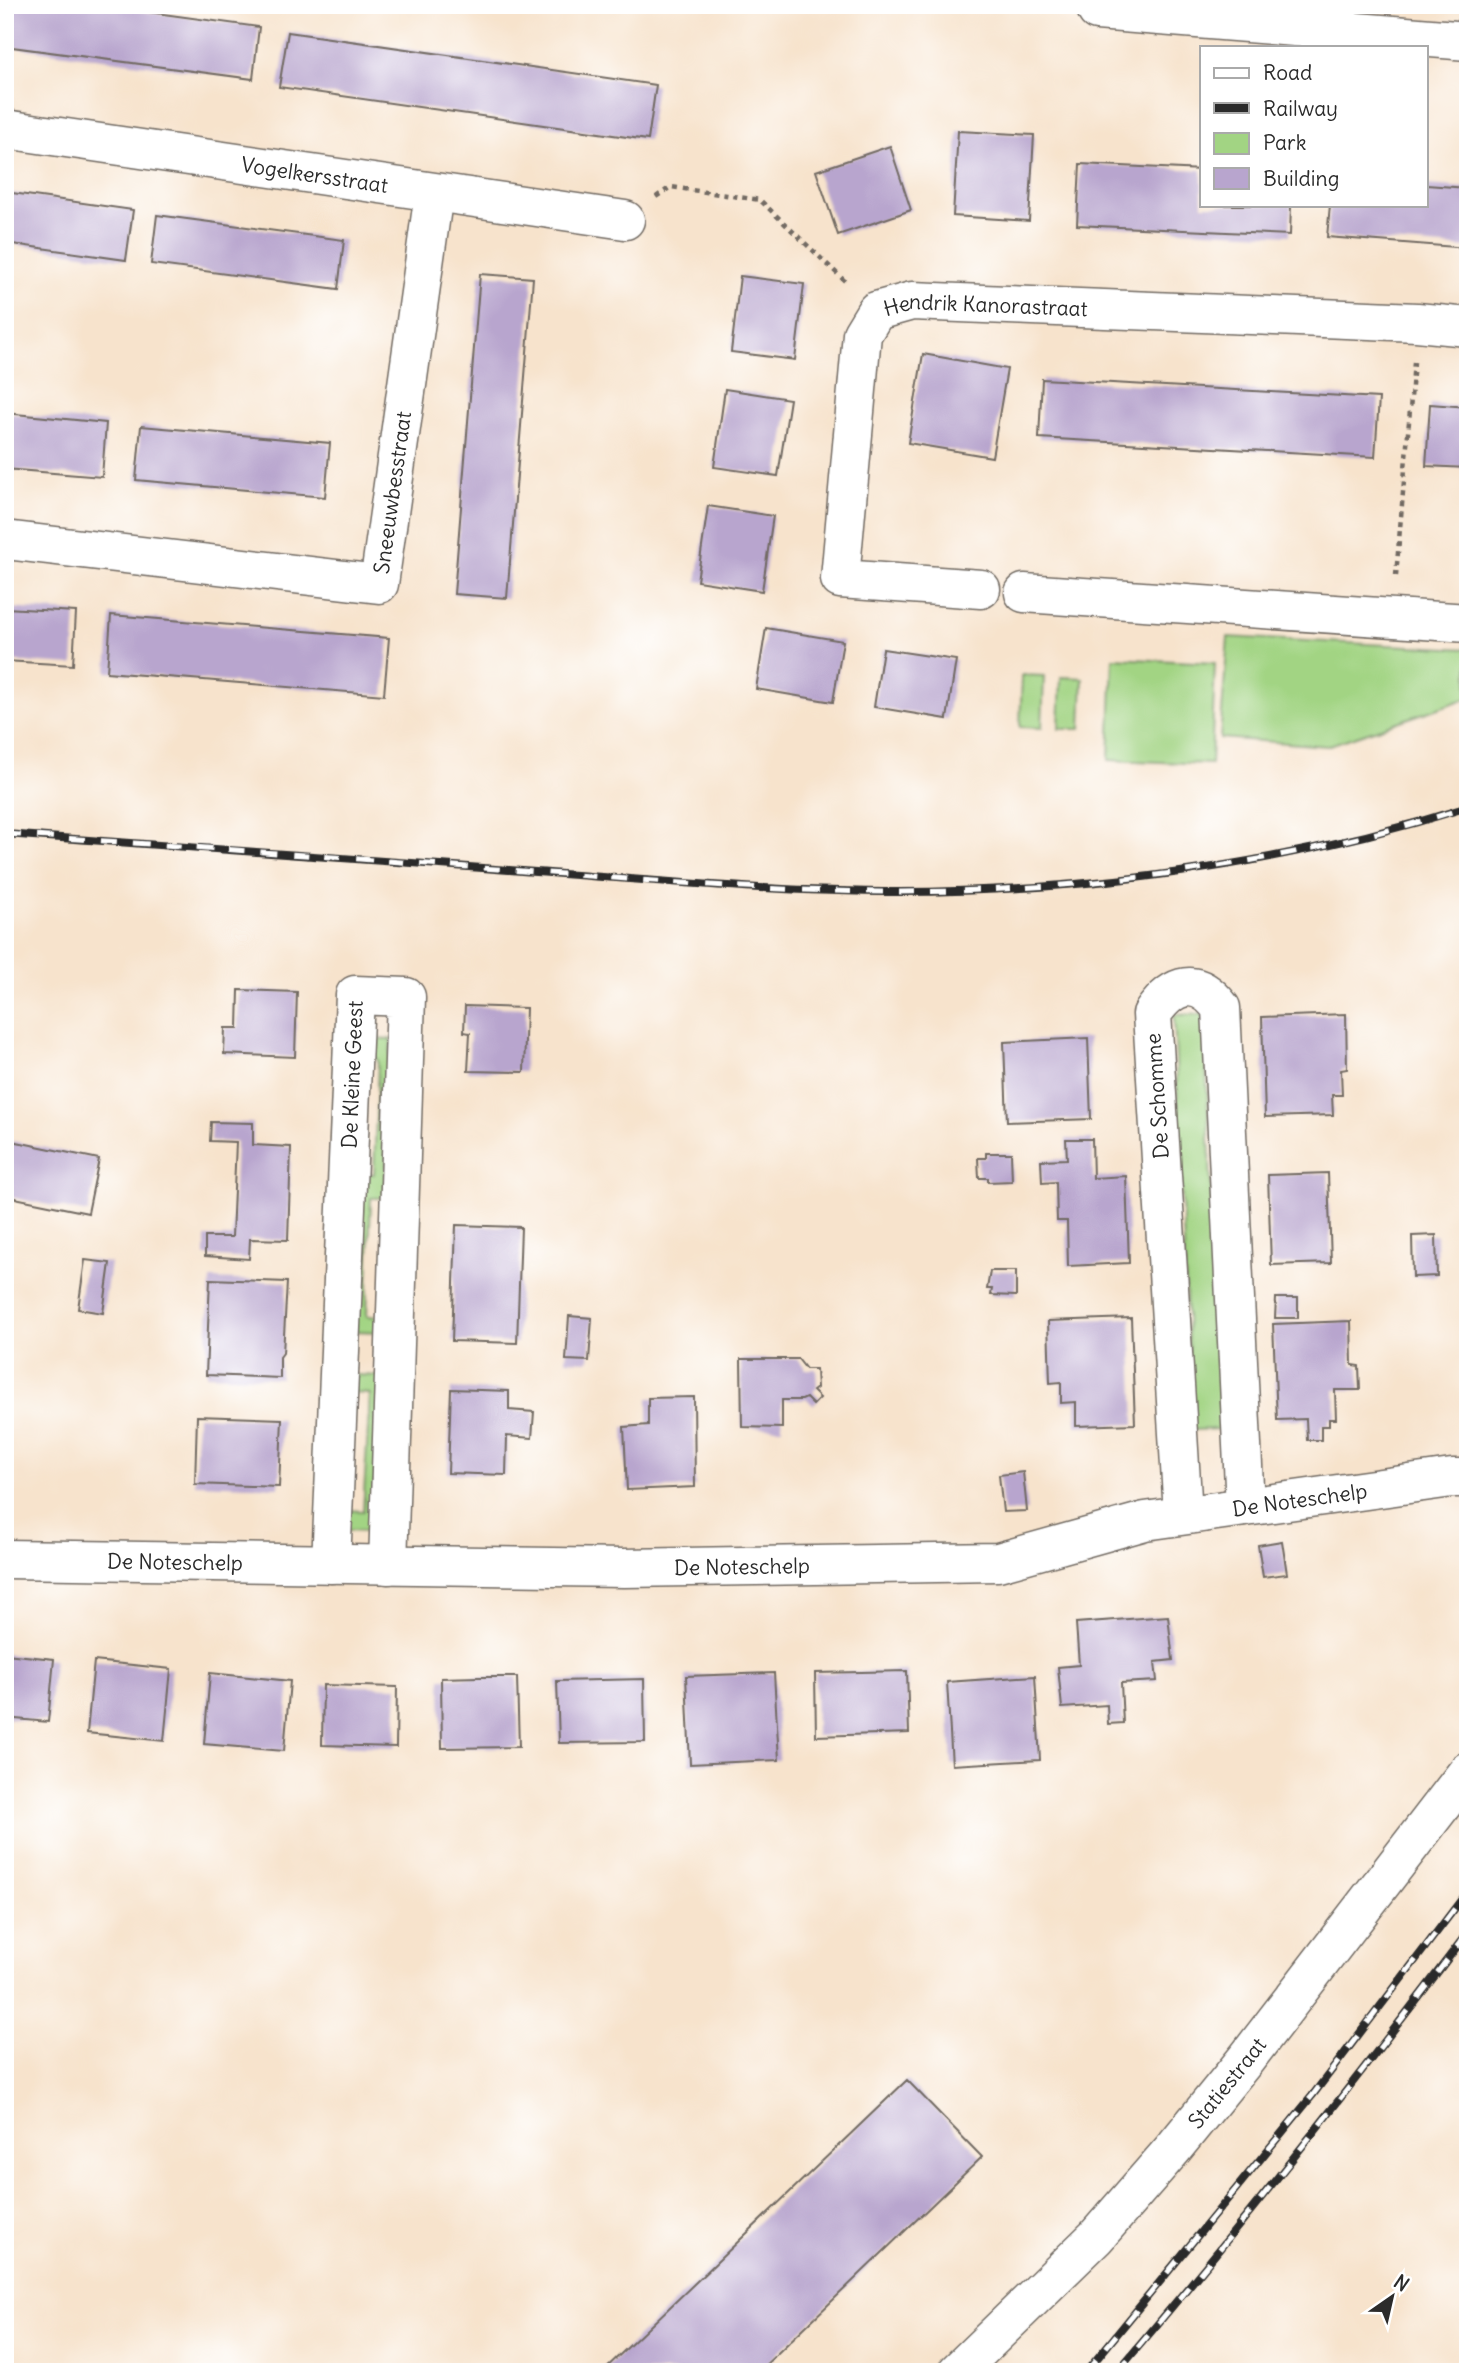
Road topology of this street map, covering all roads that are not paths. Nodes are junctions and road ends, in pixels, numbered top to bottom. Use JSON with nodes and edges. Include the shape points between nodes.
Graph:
{"nodes":[{"id":1,"x":1097,"y":11,"type":"dead end"},
{"id":2,"x":1468,"y":41,"type":"edge"},
{"id":3,"x":5,"y":130,"type":"edge"},
{"id":4,"x":433,"y":193,"type":"junction"},
{"id":5,"x":625,"y":220,"type":"road end"},
{"id":6,"x":1468,"y":327,"type":"edge"},
{"id":7,"x":5,"y":540,"type":"edge"},
{"id":8,"x":981,"y":589,"type":"dead end"},
{"id":9,"x":1024,"y":593,"type":"dead end"},
{"id":10,"x":1468,"y":623,"type":"edge"},
{"id":11,"x":1468,"y":1478,"type":"edge"},
{"id":12,"x":1245,"y":1507,"type":"junction"},
{"id":13,"x":1183,"y":1514,"type":"junction"},
{"id":14,"x":5,"y":1559,"type":"edge"},
{"id":15,"x":331,"y":1564,"type":"junction"},
{"id":16,"x":388,"y":1565,"type":"junction"},
{"id":17,"x":1468,"y":1771,"type":"edge"},
{"id":18,"x":957,"y":2372,"type":"edge"}],
"edges":[{"from":1,"to":2,"type":"street"},
{"from":3,"to":4,"type":"street","name":"Vogelkersstraat"},
{"from":4,"to":5,"type":"street","name":"Vogelkersstraat"},
{"from":4,"to":7,"type":"street","name":"Sneeuwbesstraat","via":[[379,584]]},
{"from":6,"to":8,"type":"street","name":"Hendrik Kanorastraat","via":[[912,301],[876,311],[862,334],[840,579]]},
{"from":9,"to":10,"type":"street"},
{"from":11,"to":12,"type":"street","name":"De Noteschelp"},
{"from":12,"to":13,"type":"street","name":"De Noteschelp"},
{"from":12,"to":13,"type":"street","name":"De Schomme","via":[[1221,1008],[1199,987],[1184,988],[1171,993],[1152,1014]]},
{"from":13,"to":16,"type":"street","name":"De Noteschelp","via":[[998,1562],[624,1568]]},
{"from":14,"to":15,"type":"street","name":"De Noteschelp"},
{"from":15,"to":16,"type":"street","name":"De Noteschelp"},
{"from":15,"to":16,"type":"street","name":"De Kleine Geest","via":[[355,995],[406,997]]},
{"from":17,"to":18,"type":"street","name":"Statiestraat","via":[[1172,2150],[1096,2237]]}]}
